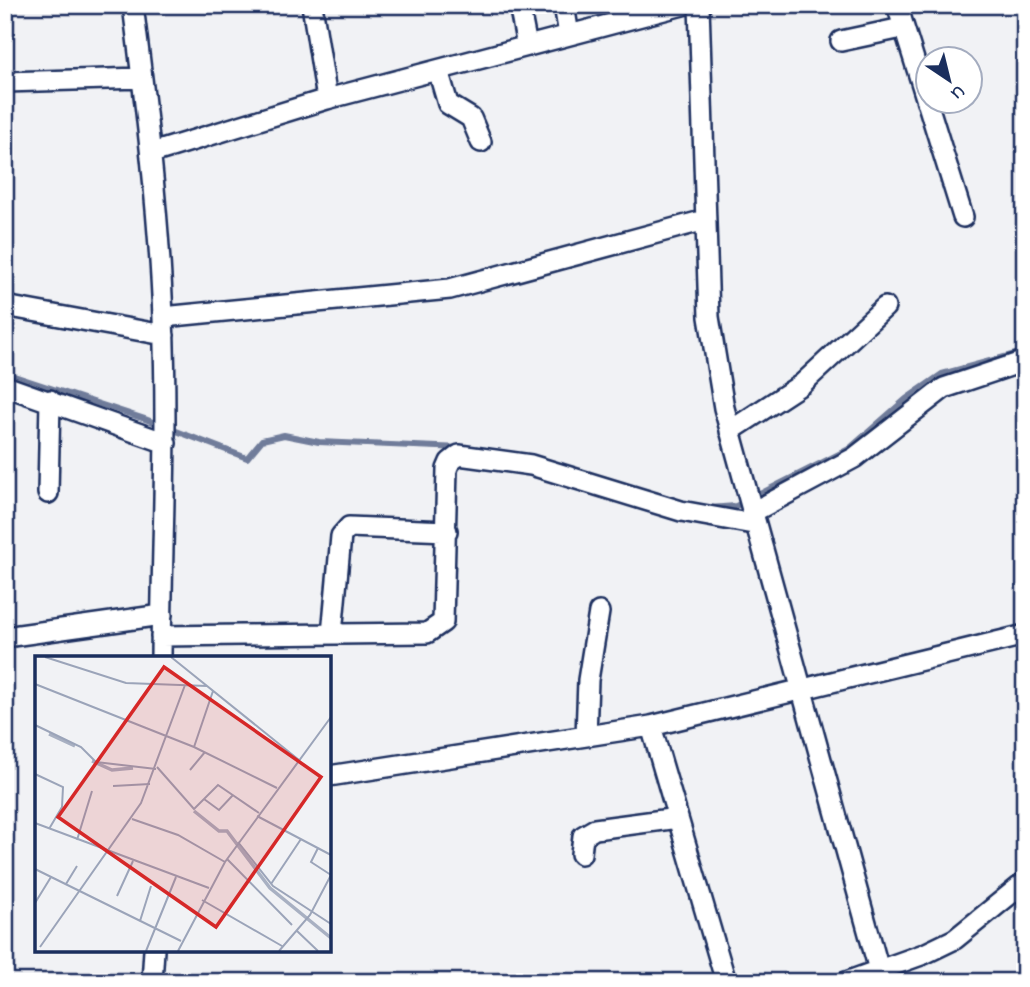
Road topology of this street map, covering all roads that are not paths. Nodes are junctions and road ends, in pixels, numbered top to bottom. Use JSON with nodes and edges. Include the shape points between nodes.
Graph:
{"nodes":[{"id":1,"x":133,"y":5,"type":"edge"},
{"id":2,"x":312,"y":5,"type":"edge"},
{"id":3,"x":519,"y":5,"type":"edge"},
{"id":4,"x":564,"y":5,"type":"edge"},
{"id":5,"x":683,"y":5,"type":"edge"},
{"id":6,"x":699,"y":5,"type":"edge"},
{"id":7,"x":897,"y":5,"type":"edge"},
{"id":8,"x":902,"y":28,"type":"junction"},
{"id":9,"x":569,"y":35,"type":"junction"},
{"id":10,"x":841,"y":41,"type":"dead end"},
{"id":11,"x":527,"y":46,"type":"junction"},
{"id":12,"x":438,"y":70,"type":"junction"},
{"id":13,"x":142,"y":78,"type":"junction"},
{"id":14,"x":5,"y":82,"type":"edge"},
{"id":15,"x":327,"y":99,"type":"junction"},
{"id":16,"x":481,"y":142,"type":"dead end"},
{"id":17,"x":152,"y":153,"type":"junction"},
{"id":18,"x":963,"y":218,"type":"dead end"},
{"id":19,"x":705,"y":220,"type":"junction"},
{"id":20,"x":5,"y":306,"type":"edge"},
{"id":21,"x":885,"y":307,"type":"dead end"},
{"id":22,"x":163,"y":326,"type":"junction"},
{"id":23,"x":1025,"y":361,"type":"edge"},
{"id":24,"x":5,"y":386,"type":"edge"},
{"id":25,"x":50,"y":400,"type":"junction"},
{"id":26,"x":730,"y":431,"type":"junction"},
{"id":27,"x":166,"y":443,"type":"junction"},
{"id":28,"x":48,"y":493,"type":"dead end"},
{"id":29,"x":749,"y":508,"type":"junction"},
{"id":30,"x":447,"y":531,"type":"junction"},
{"id":31,"x":599,"y":612,"type":"dead end"},
{"id":32,"x":162,"y":615,"type":"junction"},
{"id":33,"x":332,"y":634,"type":"junction"},
{"id":34,"x":1025,"y":635,"type":"edge"},
{"id":35,"x":161,"y":636,"type":"junction"},
{"id":36,"x":5,"y":637,"type":"edge"},
{"id":37,"x":161,"y":656,"type":"edge"},
{"id":38,"x":802,"y":690,"type":"junction"},
{"id":39,"x":650,"y":726,"type":"junction"},
{"id":40,"x":586,"y":736,"type":"junction"},
{"id":41,"x":331,"y":776,"type":"edge"},
{"id":42,"x":678,"y":818,"type":"junction"},
{"id":43,"x":581,"y":854,"type":"dead end"},
{"id":44,"x":1025,"y":882,"type":"edge"},
{"id":45,"x":154,"y":952,"type":"edge"},
{"id":46,"x":879,"y":970,"type":"junction"},
{"id":47,"x":152,"y":982,"type":"edge"},
{"id":48,"x":726,"y":982,"type":"edge"},
{"id":49,"x":846,"y":982,"type":"edge"}],
"edges":[{"from":1,"to":13,"type":"street"},
{"from":2,"to":15,"type":"street"},
{"from":3,"to":11,"type":"street"},
{"from":4,"to":9,"type":"street"},
{"from":5,"to":9,"type":"street"},
{"from":6,"to":19,"type":"street"},
{"from":7,"to":8,"type":"street"},
{"from":8,"to":10,"type":"street"},
{"from":8,"to":18,"type":"street"},
{"from":9,"to":11,"type":"street"},
{"from":11,"to":12,"type":"street"},
{"from":12,"to":15,"type":"street"},
{"from":12,"to":16,"type":"street","via":[[448,104],[471,118]]},
{"from":13,"to":14,"type":"street"},
{"from":13,"to":17,"type":"street"},
{"from":15,"to":17,"type":"street"},
{"from":17,"to":22,"type":"street"},
{"from":19,"to":22,"type":"street","via":[[450,289]]},
{"from":19,"to":26,"type":"street","via":[[709,317]]},
{"from":20,"to":22,"type":"street"},
{"from":21,"to":26,"type":"street","via":[[802,384]]},
{"from":22,"to":27,"type":"street"},
{"from":23,"to":29,"type":"street","via":[[944,388],[854,458]]},
{"from":24,"to":25,"type":"street"},
{"from":25,"to":27,"type":"street"},
{"from":25,"to":28,"type":"street"},
{"from":26,"to":29,"type":"street"},
{"from":27,"to":32,"type":"street"},
{"from":29,"to":30,"type":"street","via":[[681,511],[531,465],[466,454],[454,458],[447,469]]},
{"from":29,"to":38,"type":"street"},
{"from":30,"to":33,"type":"street","via":[[443,622],[427,633]]},
{"from":30,"to":33,"type":"street","via":[[349,527],[341,536]]},
{"from":31,"to":40,"type":"street","via":[[588,680]]},
{"from":32,"to":35,"type":"street"},
{"from":32,"to":36,"type":"street"},
{"from":33,"to":35,"type":"street"},
{"from":34,"to":38,"type":"street"},
{"from":35,"to":37,"type":"street"},
{"from":38,"to":39,"type":"street"},
{"from":38,"to":46,"type":"street"},
{"from":39,"to":40,"type":"street"},
{"from":39,"to":42,"type":"street"},
{"from":40,"to":41,"type":"street"},
{"from":42,"to":43,"type":"street","via":[[595,829],[583,836]]},
{"from":42,"to":48,"type":"street"},
{"from":44,"to":46,"type":"street","via":[[955,939]]},
{"from":45,"to":47,"type":"street"},
{"from":46,"to":49,"type":"street"}]}
